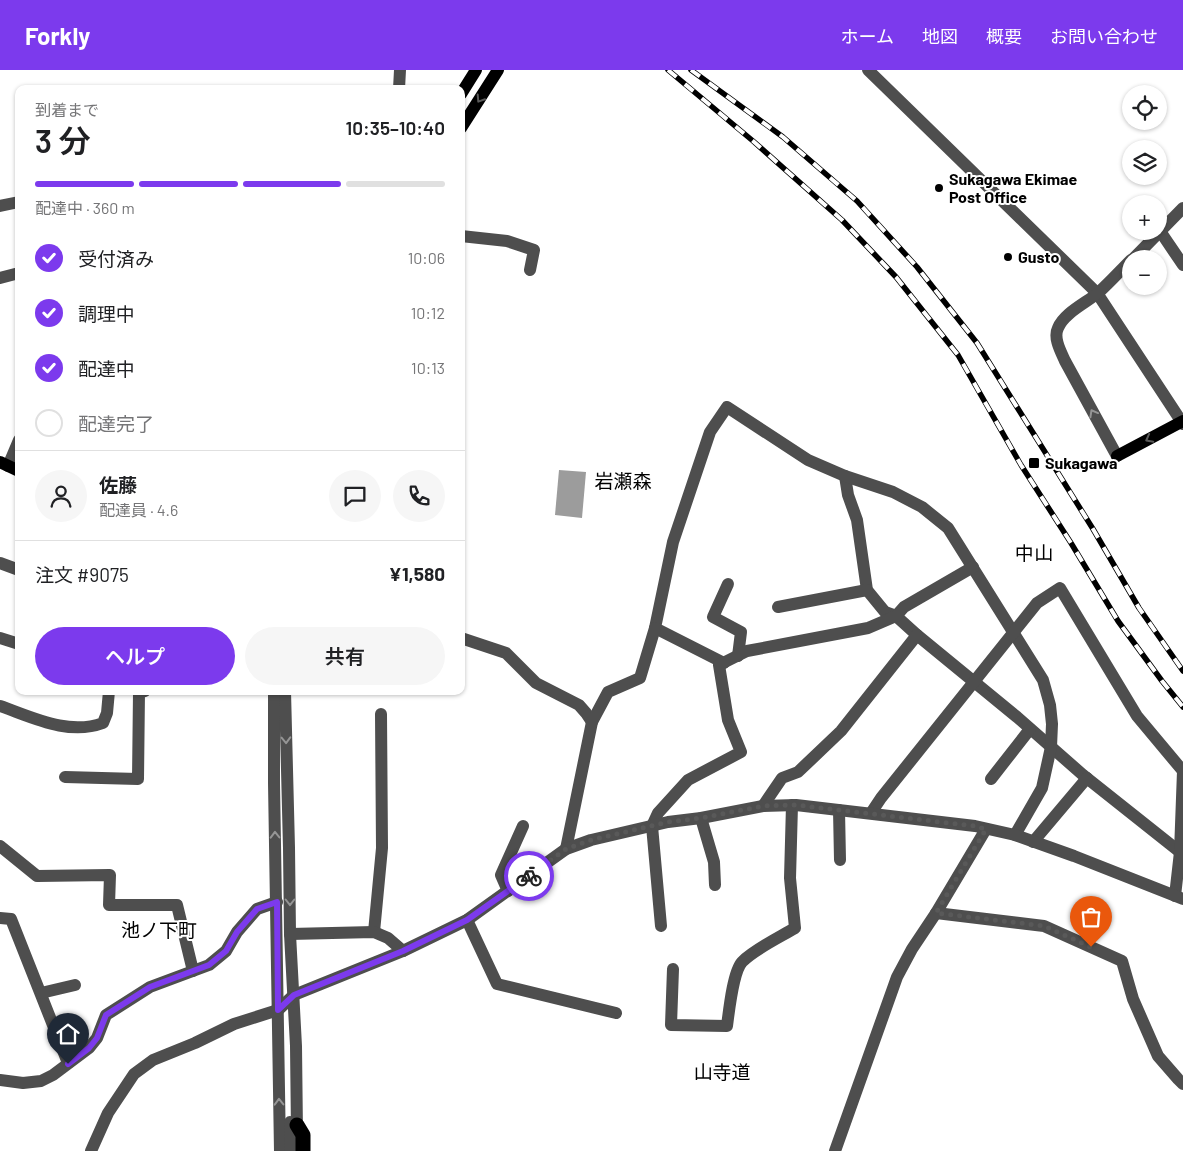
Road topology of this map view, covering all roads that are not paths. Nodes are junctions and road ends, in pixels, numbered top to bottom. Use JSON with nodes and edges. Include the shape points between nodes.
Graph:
{"nodes":[{"id":1,"x":400,"y":70,"type":"edge"},
{"id":2,"x":476,"y":70,"type":"edge"},
{"id":3,"x":498,"y":70,"type":"edge"},
{"id":4,"x":868,"y":70,"type":"edge"},
{"id":5,"x":399,"y":85,"type":"edge"},
{"id":6,"x":465,"y":88,"type":"edge"},
{"id":7,"x":465,"y":122,"type":"edge"},
{"id":8,"x":15,"y":203,"type":"edge"},
{"id":9,"x":0,"y":206,"type":"edge"},
{"id":10,"x":1183,"y":208,"type":"edge"},
{"id":11,"x":1167,"y":224,"type":"edge"},
{"id":12,"x":465,"y":236,"type":"edge"},
{"id":13,"x":1151,"y":240,"type":"edge"},
{"id":14,"x":1166,"y":240,"type":"edge"},
{"id":15,"x":1141,"y":250,"type":"edge"},
{"id":16,"x":1183,"y":265,"type":"edge"},
{"id":17,"x":1122,"y":269,"type":"edge"},
{"id":18,"x":530,"y":270,"type":"dead end"},
{"id":19,"x":15,"y":275,"type":"edge"},
{"id":20,"x":0,"y":278,"type":"edge"},
{"id":21,"x":1098,"y":293,"type":"junction"},
{"id":22,"x":1183,"y":422,"type":"edge"},
{"id":23,"x":15,"y":450,"type":"edge"},
{"id":24,"x":1117,"y":456,"type":"joint"},
{"id":25,"x":9,"y":466,"type":"edge"},
{"id":26,"x":845,"y":476,"type":"junction"},
{"id":27,"x":0,"y":563,"type":"edge"},
{"id":28,"x":973,"y":567,"type":"junction"},
{"id":29,"x":15,"y":569,"type":"edge"},
{"id":30,"x":728,"y":584,"type":"dead end"},
{"id":31,"x":867,"y":590,"type":"junction"},
{"id":32,"x":778,"y":607,"type":"dead end"},
{"id":33,"x":896,"y":616,"type":"junction"},
{"id":34,"x":655,"y":628,"type":"junction"},
{"id":35,"x":1014,"y":632,"type":"junction"},
{"id":36,"x":917,"y":635,"type":"junction"},
{"id":37,"x":0,"y":638,"type":"edge"},
{"id":38,"x":465,"y":639,"type":"edge"},
{"id":39,"x":15,"y":643,"type":"edge"},
{"id":40,"x":738,"y":656,"type":"junction"},
{"id":41,"x":724,"y":663,"type":"junction"},
{"id":42,"x":975,"y":682,"type":"junction"},
{"id":43,"x":109,"y":695,"type":"edge"},
{"id":44,"x":139,"y":695,"type":"edge"},
{"id":45,"x":274,"y":695,"type":"edge"},
{"id":46,"x":284,"y":695,"type":"edge"},
{"id":47,"x":0,"y":706,"type":"edge"},
{"id":48,"x":381,"y":714,"type":"dead end"},
{"id":49,"x":592,"y":722,"type":"junction"},
{"id":50,"x":1030,"y":729,"type":"junction"},
{"id":51,"x":1051,"y":747,"type":"junction"},
{"id":52,"x":65,"y":777,"type":"dead end"},
{"id":53,"x":1086,"y":778,"type":"junction"},
{"id":54,"x":990,"y":779,"type":"dead end"},
{"id":55,"x":763,"y":806,"type":"junction"},
{"id":56,"x":792,"y":806,"type":"junction"},
{"id":57,"x":838,"y":810,"type":"junction"},
{"id":58,"x":871,"y":814,"type":"junction"},
{"id":59,"x":701,"y":818,"type":"junction"},
{"id":60,"x":523,"y":826,"type":"dead end"},
{"id":61,"x":652,"y":826,"type":"junction"},
{"id":62,"x":986,"y":829,"type":"junction"},
{"id":63,"x":1015,"y":835,"type":"junction"},
{"id":64,"x":1033,"y":842,"type":"junction"},
{"id":65,"x":0,"y":846,"type":"edge"},
{"id":66,"x":566,"y":849,"type":"junction"},
{"id":67,"x":1180,"y":852,"type":"junction"},
{"id":68,"x":840,"y":860,"type":"dead end"},
{"id":69,"x":715,"y":885,"type":"dead end"},
{"id":70,"x":508,"y":891,"type":"junction"},
{"id":71,"x":1179,"y":898,"type":"edge"},
{"id":72,"x":277,"y":902,"type":"junction"},
{"id":73,"x":936,"y":913,"type":"junction"},
{"id":74,"x":0,"y":918,"type":"edge"},
{"id":75,"x":467,"y":920,"type":"junction"},
{"id":76,"x":661,"y":926,"type":"dead end"},
{"id":77,"x":374,"y":932,"type":"junction"},
{"id":78,"x":290,"y":934,"type":"junction"},
{"id":79,"x":403,"y":951,"type":"junction"},
{"id":80,"x":673,"y":969,"type":"dead end"},
{"id":81,"x":193,"y":971,"type":"junction"},
{"id":82,"x":75,"y":985,"type":"dead end"},
{"id":83,"x":40,"y":993,"type":"junction"},
{"id":84,"x":294,"y":995,"type":"junction"},
{"id":85,"x":278,"y":1010,"type":"junction"},
{"id":86,"x":616,"y":1013,"type":"dead end"},
{"id":87,"x":68,"y":1064,"type":"junction"},
{"id":88,"x":0,"y":1080,"type":"edge"},
{"id":89,"x":1183,"y":1084,"type":"edge"},
{"id":90,"x":297,"y":1125,"type":"junction"},
{"id":91,"x":91,"y":1151,"type":"edge"},
{"id":92,"x":280,"y":1151,"type":"edge"},
{"id":93,"x":291,"y":1151,"type":"edge"},
{"id":94,"x":299,"y":1151,"type":"edge"},
{"id":95,"x":304,"y":1151,"type":"edge"},
{"id":96,"x":835,"y":1151,"type":"edge"}],
"edges":[{"from":1,"to":5,"type":"street"},
{"from":2,"to":6,"type":"main road"},
{"from":3,"to":7,"type":"main road","one_way":true},
{"from":4,"to":21,"type":"street"},
{"from":8,"to":9,"type":"street"},
{"from":10,"to":11,"type":"street"},
{"from":12,"to":18,"type":"street","via":[[508,241],[534,250]]},
{"from":13,"to":15,"type":"street"},
{"from":14,"to":16,"type":"street"},
{"from":17,"to":21,"type":"street"},
{"from":19,"to":20,"type":"street"},
{"from":21,"to":22,"type":"street"},
{"from":24,"to":21,"type":"street","one_way":true,"via":[[1065,361],[1056,335],[1062,320]]},
{"from":22,"to":24,"type":"main road","one_way":true},
{"from":23,"to":25,"type":"street"},
{"from":26,"to":28,"type":"street","via":[[893,492],[922,507],[948,528]]},
{"from":26,"to":31,"type":"street","via":[[857,520]]},
{"from":26,"to":34,"type":"street","via":[[808,460],[727,407],[710,432],[673,542]]},
{"from":27,"to":29,"type":"street"},
{"from":28,"to":33,"type":"street","via":[[904,607]]},
{"from":28,"to":35,"type":"street"},
{"from":30,"to":40,"type":"street","via":[[713,617],[741,632]]},
{"from":31,"to":32,"type":"street"},
{"from":31,"to":33,"type":"street","via":[[885,612]]},
{"from":33,"to":36,"type":"street"},
{"from":33,"to":40,"type":"street","via":[[868,628],[747,651]]},
{"from":34,"to":41,"type":"street"},
{"from":34,"to":49,"type":"street","via":[[640,678],[608,692]]},
{"from":35,"to":42,"type":"street"},
{"from":35,"to":51,"type":"street","via":[[1043,680],[1050,705]]},
{"from":35,"to":67,"type":"street","via":[[1038,603],[1060,588],[1137,716],[1183,771]]},
{"from":36,"to":42,"type":"street"},
{"from":36,"to":55,"type":"street","via":[[841,731],[798,772],[782,778]]},
{"from":37,"to":39,"type":"street"},
{"from":38,"to":49,"type":"street","via":[[506,653],[536,683],[579,705]]},
{"from":40,"to":41,"type":"street"},
{"from":41,"to":61,"type":"street","via":[[719,665],[728,720],[741,752],[688,780],[658,814]]},
{"from":42,"to":50,"type":"street"},
{"from":42,"to":58,"type":"street"},
{"from":43,"to":47,"type":"street","via":[[103,723],[93,727],[58,726]]},
{"from":44,"to":52,"type":"street","via":[[138,780]]},
{"from":72,"to":45,"type":"street","one_way":true},
{"from":46,"to":78,"type":"street","one_way":true},
{"from":48,"to":77,"type":"street","via":[[382,848]]},
{"from":49,"to":66,"type":"street"},
{"from":50,"to":51,"type":"street"},
{"from":50,"to":54,"type":"street"},
{"from":51,"to":53,"type":"street"},
{"from":51,"to":63,"type":"street","via":[[1042,788]]},
{"from":53,"to":64,"type":"street"},
{"from":53,"to":67,"type":"street"},
{"from":55,"to":56,"type":"street"},
{"from":55,"to":59,"type":"street"},
{"from":56,"to":57,"type":"street"},
{"from":56,"to":80,"type":"street","via":[[790,878],[795,928],[741,963],[734,981],[726,1026],[671,1025]]},
{"from":57,"to":58,"type":"street"},
{"from":57,"to":68,"type":"street"},
{"from":58,"to":62,"type":"street"},
{"from":59,"to":61,"type":"street"},
{"from":59,"to":69,"type":"street","via":[[714,862]]},
{"from":60,"to":70,"type":"street","via":[[501,875]]},
{"from":61,"to":66,"type":"street"},
{"from":61,"to":76,"type":"street"},
{"from":62,"to":63,"type":"street"},
{"from":62,"to":73,"type":"street"},
{"from":63,"to":64,"type":"street"},
{"from":64,"to":71,"type":"street"},
{"from":65,"to":81,"type":"street","via":[[37,876],[110,875],[110,906],[177,905]]},
{"from":66,"to":70,"type":"street"},
{"from":67,"to":71,"type":"street"},
{"from":70,"to":75,"type":"street"},
{"from":72,"to":81,"type":"street","via":[[257,909],[226,951],[209,965]]},
{"from":72,"to":85,"type":"street"},
{"from":73,"to":89,"type":"street","via":[[1044,926],[1122,961],[1133,999],[1158,1056]]},
{"from":73,"to":96,"type":"street","via":[[897,977]]},
{"from":74,"to":83,"type":"street","via":[[11,919]]},
{"from":75,"to":79,"type":"street"},
{"from":75,"to":86,"type":"street","via":[[497,984]]},
{"from":77,"to":78,"type":"street"},
{"from":77,"to":79,"type":"street","via":[[388,938]]},
{"from":78,"to":84,"type":"street"},
{"from":79,"to":84,"type":"street"},
{"from":81,"to":87,"type":"street","via":[[150,987],[106,1015],[97,1038]]},
{"from":82,"to":83,"type":"street"},
{"from":83,"to":87,"type":"street"},
{"from":84,"to":85,"type":"street"},
{"from":84,"to":90,"type":"street"},
{"from":84,"to":93,"type":"street","via":[[288,1033]]},
{"from":85,"to":91,"type":"street","via":[[234,1024],[153,1060],[134,1074],[108,1113]]},
{"from":92,"to":85,"type":"street","one_way":true},
{"from":87,"to":88,"type":"street","via":[[41,1081]]},
{"from":90,"to":94,"type":"street"},
{"from":90,"to":95,"type":"highway","via":[[303,1135]]}]}
